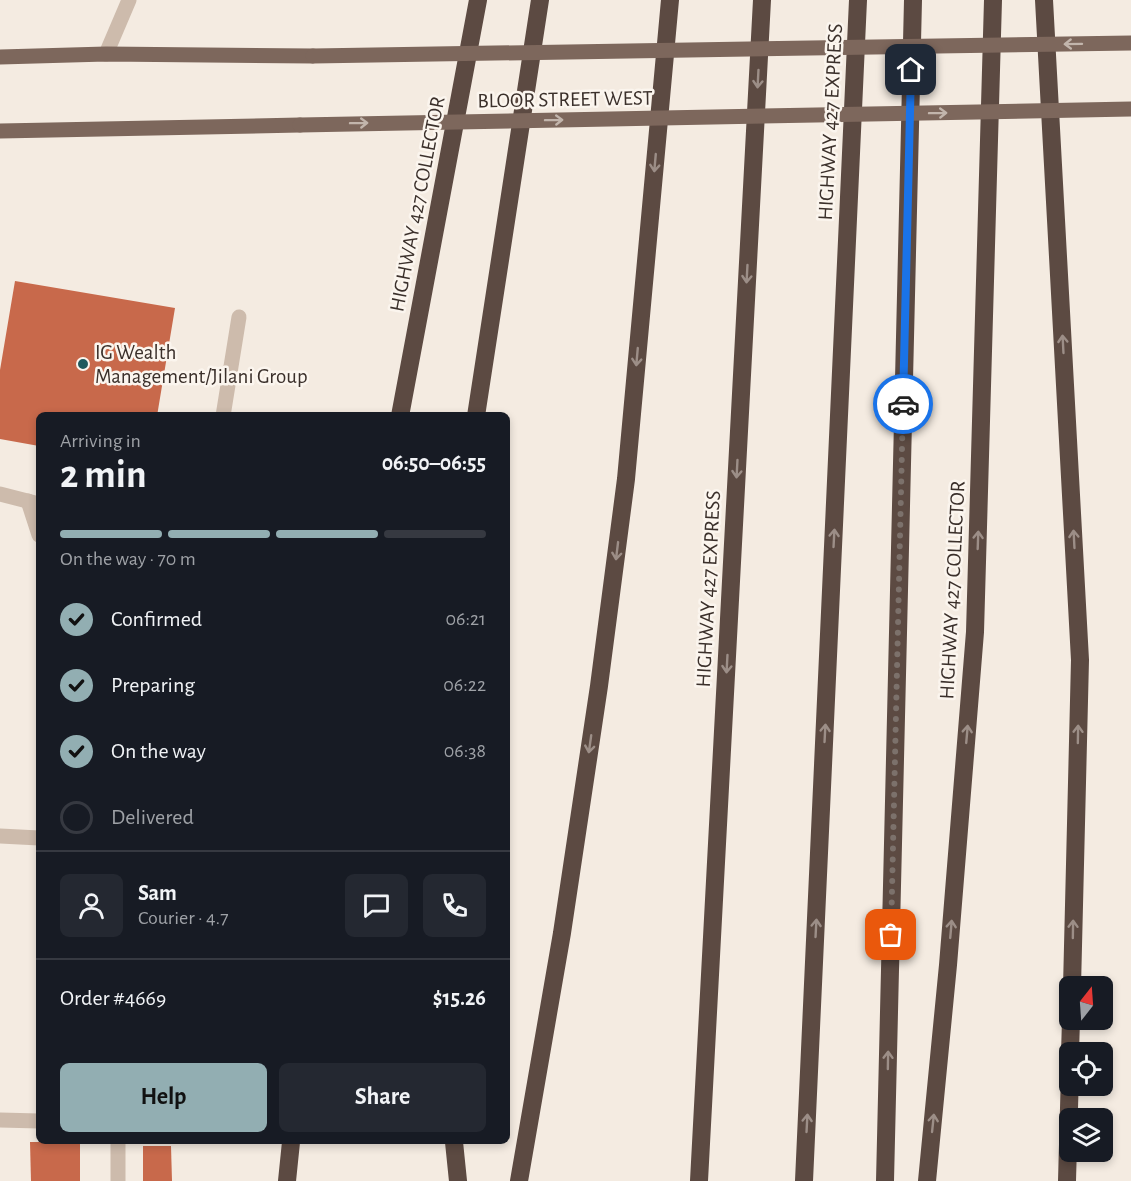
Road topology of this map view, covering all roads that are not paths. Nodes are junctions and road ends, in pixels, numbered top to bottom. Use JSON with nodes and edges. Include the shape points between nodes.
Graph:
{"nodes":[{"id":1,"x":129,"y":0,"type":"edge"},
{"id":2,"x":478,"y":0,"type":"edge"},
{"id":3,"x":540,"y":0,"type":"edge"},
{"id":4,"x":670,"y":0,"type":"edge"},
{"id":5,"x":762,"y":0,"type":"edge"},
{"id":6,"x":858,"y":0,"type":"edge"},
{"id":7,"x":913,"y":0,"type":"edge"},
{"id":8,"x":993,"y":0,"type":"edge"},
{"id":9,"x":1044,"y":0,"type":"edge"},
{"id":10,"x":1131,"y":43,"type":"edge"},
{"id":11,"x":106,"y":54,"type":"junction"},
{"id":12,"x":0,"y":57,"type":"edge"},
{"id":13,"x":1131,"y":110,"type":"edge"},
{"id":14,"x":0,"y":131,"type":"edge"},
{"id":15,"x":239,"y":317,"type":"dead end"},
{"id":16,"x":224,"y":412,"type":"edge"},
{"id":17,"x":401,"y":412,"type":"edge"},
{"id":18,"x":477,"y":412,"type":"edge"},
{"id":19,"x":0,"y":494,"type":"edge"},
{"id":20,"x":34,"y":502,"type":"edge"},
{"id":21,"x":0,"y":836,"type":"edge"},
{"id":22,"x":36,"y":838,"type":"edge"},
{"id":23,"x":1072,"y":976,"type":"edge"},
{"id":24,"x":1069,"y":1096,"type":"edge"},
{"id":25,"x":0,"y":1120,"type":"edge"},
{"id":26,"x":36,"y":1121,"type":"edge"},
{"id":27,"x":118,"y":1144,"type":"edge"},
{"id":28,"x":291,"y":1144,"type":"edge"},
{"id":29,"x":454,"y":1144,"type":"edge"},
{"id":30,"x":118,"y":1181,"type":"edge"},
{"id":31,"x":287,"y":1181,"type":"edge"},
{"id":32,"x":458,"y":1181,"type":"edge"},
{"id":33,"x":519,"y":1181,"type":"edge"},
{"id":34,"x":699,"y":1181,"type":"edge"},
{"id":35,"x":804,"y":1181,"type":"edge"},
{"id":36,"x":885,"y":1181,"type":"edge"},
{"id":37,"x":927,"y":1181,"type":"edge"},
{"id":38,"x":1067,"y":1181,"type":"edge"}],
"edges":[{"from":1,"to":11,"type":"street"},
{"from":2,"to":17,"type":"highway","name":"HIGHWAY 427 COLLECTOR"},
{"from":3,"to":18,"type":"highway"},
{"from":4,"to":33,"type":"highway","one_way":true,"via":[[626,479],[562,933]]},
{"from":5,"to":34,"type":"highway","name":"HIGHWAY 427 EXPRESS","one_way":true},
{"from":35,"to":6,"type":"highway","name":"HIGHWAY 427 EXPRESS","one_way":true},
{"from":36,"to":7,"type":"highway","one_way":true},
{"from":37,"to":8,"type":"highway","name":"HIGHWAY 427 COLLECTOR","one_way":true,"via":[[975,632]]},
{"from":23,"to":9,"type":"highway","one_way":true,"via":[[1080,660]]},
{"from":10,"to":11,"type":"main road","one_way":true,"bridge":true,"via":[[313,56]]},
{"from":11,"to":12,"type":"main road"},
{"from":14,"to":13,"type":"main road","name":"BLOOR STREET WEST","one_way":true,"bridge":true},
{"from":15,"to":16,"type":"street"},
{"from":19,"to":20,"type":"street"},
{"from":21,"to":22,"type":"street"},
{"from":24,"to":38,"type":"highway"},
{"from":25,"to":26,"type":"street"},
{"from":27,"to":30,"type":"street"},
{"from":28,"to":31,"type":"highway"},
{"from":29,"to":32,"type":"highway"}]}
